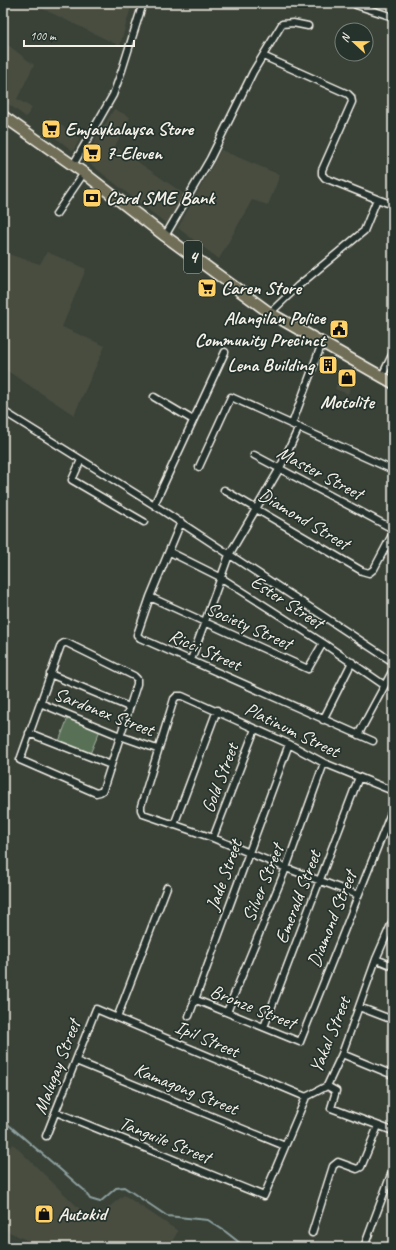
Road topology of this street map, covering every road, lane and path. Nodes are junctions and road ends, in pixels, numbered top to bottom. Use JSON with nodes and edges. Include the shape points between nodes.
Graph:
{"nodes":[{"id":1,"x":143,"y":3,"type":"edge"},
{"id":2,"x":356,"y":5,"type":"dead end"},
{"id":3,"x":393,"y":17,"type":"edge"},
{"id":4,"x":308,"y":26,"type":"dead end"},
{"id":5,"x":263,"y":56,"type":"junction"},
{"id":6,"x":3,"y":116,"type":"edge"},
{"id":7,"x":73,"y":165,"type":"junction"},
{"id":8,"x":84,"y":173,"type":"junction"},
{"id":9,"x":377,"y":199,"type":"junction"},
{"id":10,"x":393,"y":206,"type":"edge"},
{"id":11,"x":56,"y":214,"type":"dead end"},
{"id":12,"x":165,"y":236,"type":"junction"},
{"id":13,"x":270,"y":313,"type":"junction"},
{"id":14,"x":322,"y":343,"type":"junction"},
{"id":15,"x":225,"y":352,"type":"dead end"},
{"id":16,"x":393,"y":354,"type":"edge"},
{"id":17,"x":382,"y":376,"type":"junction"},
{"id":18,"x":393,"y":383,"type":"edge"},
{"id":19,"x":154,"y":397,"type":"dead end"},
{"id":20,"x":3,"y":411,"type":"edge"},
{"id":21,"x":194,"y":420,"type":"junction"},
{"id":22,"x":292,"y":424,"type":"junction"},
{"id":23,"x":299,"y":427,"type":"junction"},
{"id":24,"x":254,"y":455,"type":"dead end"},
{"id":25,"x":81,"y":460,"type":"junction"},
{"id":26,"x":199,"y":467,"type":"dead end"},
{"id":27,"x":280,"y":468,"type":"junction"},
{"id":28,"x":393,"y":470,"type":"edge"},
{"id":29,"x":224,"y":490,"type":"dead end"},
{"id":30,"x":154,"y":505,"type":"junction"},
{"id":31,"x":257,"y":509,"type":"junction"},
{"id":32,"x":144,"y":522,"type":"dead end"},
{"id":33,"x":181,"y":522,"type":"junction"},
{"id":34,"x":393,"y":529,"type":"edge"},
{"id":35,"x":393,"y":533,"type":"edge"},
{"id":36,"x":170,"y":552,"type":"junction"},
{"id":37,"x":229,"y":555,"type":"junction"},
{"id":38,"x":220,"y":577,"type":"junction"},
{"id":39,"x":150,"y":597,"type":"junction"},
{"id":40,"x":205,"y":622,"type":"junction"},
{"id":41,"x":323,"y":643,"type":"junction"},
{"id":42,"x":191,"y":660,"type":"junction"},
{"id":43,"x":352,"y":662,"type":"junction"},
{"id":44,"x":393,"y":662,"type":"edge"},
{"id":45,"x":393,"y":670,"type":"edge"},
{"id":46,"x":50,"y":674,"type":"junction"},
{"id":47,"x":384,"y":685,"type":"junction"},
{"id":48,"x":40,"y":703,"type":"junction"},
{"id":49,"x":129,"y":707,"type":"junction"},
{"id":50,"x":217,"y":710,"type":"junction"},
{"id":51,"x":323,"y":720,"type":"junction"},
{"id":52,"x":255,"y":729,"type":"junction"},
{"id":53,"x":29,"y":733,"type":"junction"},
{"id":54,"x":358,"y":735,"type":"junction"},
{"id":55,"x":120,"y":736,"type":"junction"},
{"id":56,"x":372,"y":741,"type":"dead end"},
{"id":57,"x":289,"y":744,"type":"junction"},
{"id":58,"x":157,"y":749,"type":"junction"},
{"id":59,"x":324,"y":763,"type":"junction"},
{"id":60,"x":111,"y":764,"type":"junction"},
{"id":61,"x":360,"y":778,"type":"junction"},
{"id":62,"x":393,"y":791,"type":"edge"},
{"id":63,"x":393,"y":808,"type":"edge"},
{"id":64,"x":174,"y":825,"type":"junction"},
{"id":65,"x":213,"y":838,"type":"junction"},
{"id":66,"x":248,"y":852,"type":"junction"},
{"id":67,"x":286,"y":868,"type":"junction"},
{"id":68,"x":320,"y":881,"type":"junction"},
{"id":69,"x":167,"y":886,"type":"dead end"},
{"id":70,"x":358,"y":896,"type":"junction"},
{"id":71,"x":393,"y":920,"type":"edge"},
{"id":72,"x":376,"y":959,"type":"junction"},
{"id":73,"x":393,"y":966,"type":"edge"},
{"id":74,"x":194,"y":1000,"type":"junction"},
{"id":75,"x":359,"y":1007,"type":"junction"},
{"id":76,"x":96,"y":1009,"type":"joint"},
{"id":77,"x":227,"y":1012,"type":"junction"},
{"id":78,"x":189,"y":1016,"type":"dead end"},
{"id":79,"x":117,"y":1018,"type":"junction"},
{"id":80,"x":393,"y":1020,"type":"edge"},
{"id":81,"x":264,"y":1027,"type":"junction"},
{"id":82,"x":300,"y":1042,"type":"joint"},
{"id":83,"x":342,"y":1054,"type":"junction"},
{"id":84,"x":76,"y":1061,"type":"junction"},
{"id":85,"x":393,"y":1075,"type":"edge"},
{"id":86,"x":327,"y":1086,"type":"junction"},
{"id":87,"x":306,"y":1097,"type":"junction"},
{"id":88,"x":56,"y":1112,"type":"junction"},
{"id":89,"x":378,"y":1126,"type":"junction"},
{"id":90,"x":393,"y":1131,"type":"edge"},
{"id":91,"x":46,"y":1136,"type":"dead end"},
{"id":92,"x":286,"y":1146,"type":"junction"},
{"id":93,"x":393,"y":1168,"type":"edge"},
{"id":94,"x":264,"y":1196,"type":"joint"},
{"id":95,"x":312,"y":1233,"type":"dead end"},
{"id":96,"x":364,"y":1247,"type":"edge"}],
"edges":[{"from":1,"to":7,"type":"street","via":[[113,95]]},
{"from":2,"to":3,"type":"street"},
{"from":4,"to":5,"type":"street","via":[[282,24]]},
{"from":5,"to":9,"type":"street","via":[[351,97],[352,102],[322,174],[325,178]]},
{"from":5,"to":12,"type":"street","via":[[210,159]]},
{"from":6,"to":7,"type":"main road","number":"4"},
{"from":7,"to":8,"type":"main road","number":"4"},
{"from":8,"to":11,"type":"street"},
{"from":8,"to":12,"type":"main road","number":"4"},
{"from":9,"to":10,"type":"street"},
{"from":9,"to":13,"type":"street","via":[[364,231]]},
{"from":12,"to":13,"type":"main road","number":"4"},
{"from":13,"to":14,"type":"main road","number":"4"},
{"from":14,"to":17,"type":"main road","number":"4"},
{"from":14,"to":22,"type":"street"},
{"from":15,"to":21,"type":"street"},
{"from":16,"to":17,"type":"street"},
{"from":17,"to":18,"type":"main road","number":"4"},
{"from":19,"to":21,"type":"street"},
{"from":20,"to":25,"type":"street"},
{"from":21,"to":30,"type":"street"},
{"from":22,"to":23,"type":"street"},
{"from":22,"to":26,"type":"street","via":[[231,397]]},
{"from":23,"to":27,"type":"street"},
{"from":23,"to":28,"type":"street"},
{"from":24,"to":27,"type":"street","name":"Master Street"},
{"from":25,"to":30,"type":"street"},
{"from":25,"to":32,"type":"street","via":[[72,480]]},
{"from":27,"to":31,"type":"street"},
{"from":27,"to":34,"type":"street","name":"Master Street"},
{"from":29,"to":31,"type":"street","name":"Diamond Street"},
{"from":30,"to":33,"type":"street"},
{"from":31,"to":35,"type":"street","name":"Diamond Street","via":[[362,571],[369,572],[374,569]]},
{"from":31,"to":37,"type":"street"},
{"from":33,"to":36,"type":"street","name":"Ricci Street"},
{"from":33,"to":37,"type":"street"},
{"from":36,"to":38,"type":"street","name":"Ester Street"},
{"from":36,"to":39,"type":"street","name":"Ricci Street"},
{"from":37,"to":38,"type":"street"},
{"from":37,"to":44,"type":"street"},
{"from":38,"to":40,"type":"street"},
{"from":38,"to":41,"type":"street","name":"Ester Street"},
{"from":39,"to":40,"type":"street","name":"Society Street"},
{"from":39,"to":42,"type":"street","name":"Ricci Street","via":[[137,635]]},
{"from":40,"to":41,"type":"street","name":"Society Street","via":[[308,669]]},
{"from":40,"to":42,"type":"street"},
{"from":41,"to":43,"type":"street","name":"Ester Street"},
{"from":42,"to":51,"type":"street","name":"Ricci Street"},
{"from":43,"to":47,"type":"street","name":"Ester Street"},
{"from":43,"to":51,"type":"street"},
{"from":45,"to":47,"type":"street"},
{"from":46,"to":48,"type":"street"},
{"from":46,"to":49,"type":"street"},
{"from":46,"to":49,"type":"street","via":[[61,645],[67,643],[137,679]]},
{"from":47,"to":54,"type":"street"},
{"from":48,"to":53,"type":"street"},
{"from":48,"to":55,"type":"street","name":"Sardonex Street"},
{"from":49,"to":55,"type":"street"},
{"from":50,"to":52,"type":"street","name":"Platinum Street"},
{"from":50,"to":58,"type":"street","name":"Platinum Street","via":[[177,696]]},
{"from":50,"to":64,"type":"street"},
{"from":51,"to":54,"type":"street","name":"Ricci Street"},
{"from":52,"to":57,"type":"street","name":"Platinum Street"},
{"from":52,"to":65,"type":"street","name":"Gold Street"},
{"from":53,"to":60,"type":"street"},
{"from":53,"to":60,"type":"street","via":[[20,760],[96,793],[102,790]]},
{"from":54,"to":56,"type":"street","name":"Ricci Street"},
{"from":55,"to":58,"type":"street","name":"Sardonex Street"},
{"from":55,"to":60,"type":"street"},
{"from":57,"to":59,"type":"street","name":"Platinum Street"},
{"from":57,"to":66,"type":"street","name":"Jade Street"},
{"from":58,"to":64,"type":"street","via":[[140,806],[143,814]]},
{"from":59,"to":61,"type":"street","name":"Platinum Street"},
{"from":59,"to":67,"type":"street","name":"Silver Street"},
{"from":61,"to":62,"type":"street","name":"Platinum Street"},
{"from":61,"to":68,"type":"street","name":"Emerald Street"},
{"from":63,"to":70,"type":"street","name":"Diamond Street"},
{"from":64,"to":65,"type":"street"},
{"from":65,"to":66,"type":"street"},
{"from":66,"to":67,"type":"street"},
{"from":66,"to":74,"type":"street","name":"Jade Street"},
{"from":67,"to":68,"type":"street"},
{"from":67,"to":77,"type":"street","name":"Silver Street"},
{"from":68,"to":70,"type":"street"},
{"from":68,"to":81,"type":"street","name":"Emerald Street"},
{"from":69,"to":79,"type":"street"},
{"from":70,"to":82,"type":"street","name":"Diamond Street"},
{"from":71,"to":72,"type":"street","name":"Yakal Street"},
{"from":72,"to":73,"type":"street"},
{"from":72,"to":75,"type":"street","name":"Yakal Street"},
{"from":74,"to":77,"type":"street","name":"Bronze Street"},
{"from":74,"to":78,"type":"street","name":"Jade Street"},
{"from":75,"to":80,"type":"street"},
{"from":75,"to":83,"type":"street","name":"Yakal Street"},
{"from":76,"to":79,"type":"street","name":"Ipil Street"},
{"from":76,"to":84,"type":"street","name":"Malugay Street"},
{"from":77,"to":81,"type":"street","name":"Bronze Street"},
{"from":79,"to":87,"type":"street","name":"Ipil Street"},
{"from":81,"to":82,"type":"street","name":"Bronze Street"},
{"from":83,"to":85,"type":"street"},
{"from":83,"to":86,"type":"street","name":"Yakal Street"},
{"from":84,"to":88,"type":"street","name":"Malugay Street"},
{"from":84,"to":92,"type":"street","name":"Kamagong Street"},
{"from":86,"to":87,"type":"street","name":"Yakal Street"},
{"from":86,"to":89,"type":"street","via":[[336,1091],[331,1108]]},
{"from":87,"to":92,"type":"street","name":"Yakal Street"},
{"from":88,"to":91,"type":"street","name":"Malugay Street"},
{"from":88,"to":94,"type":"street","name":"Tanguile Street"},
{"from":89,"to":90,"type":"street"},
{"from":89,"to":95,"type":"street","via":[[362,1167],[357,1169],[338,1162],[333,1166]]},
{"from":92,"to":94,"type":"street","name":"Yakal Street"},
{"from":93,"to":96,"type":"street"}]}
